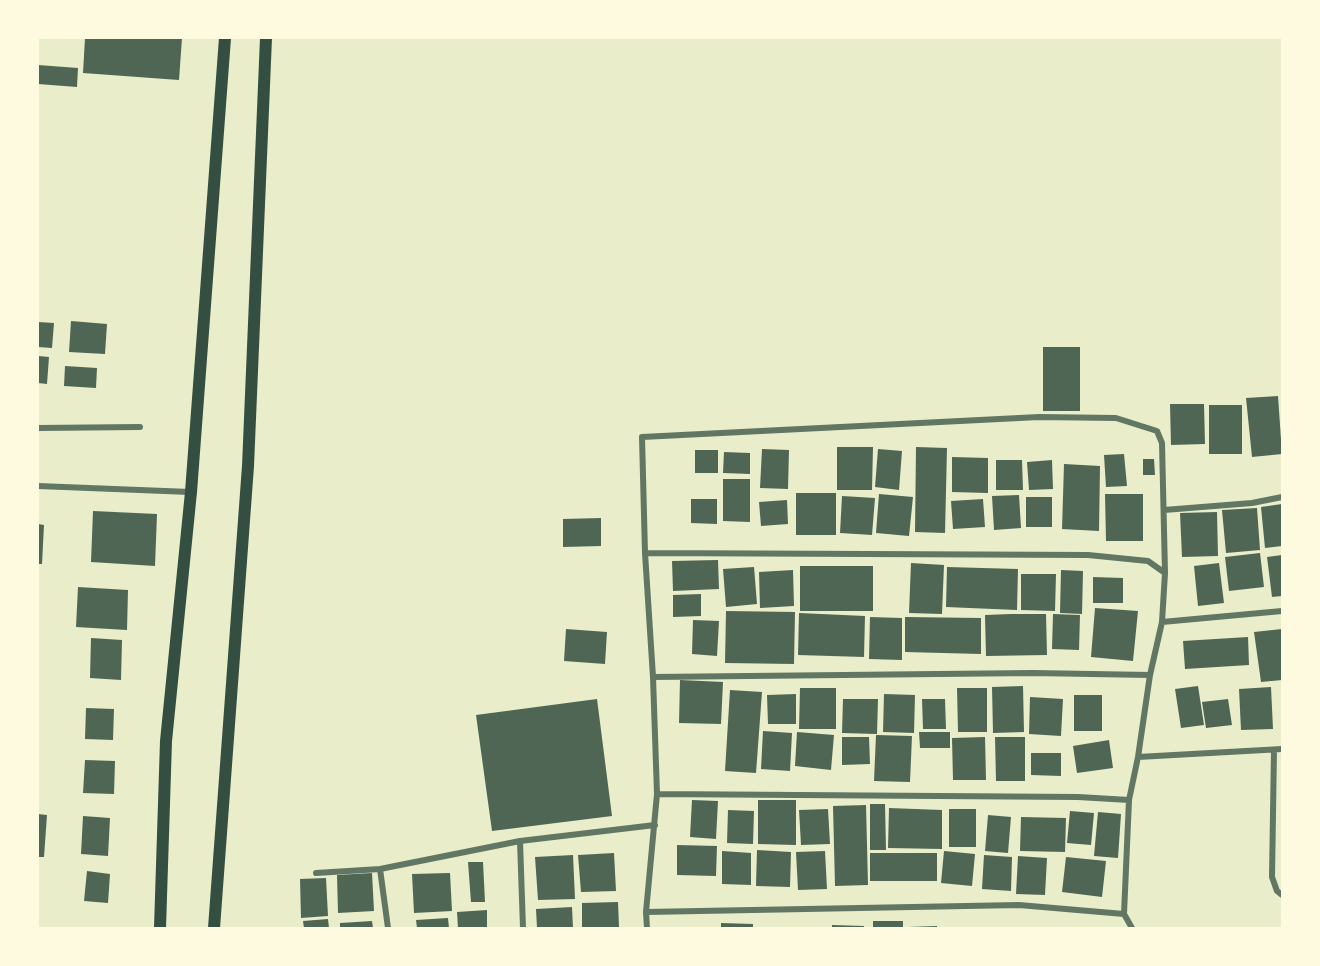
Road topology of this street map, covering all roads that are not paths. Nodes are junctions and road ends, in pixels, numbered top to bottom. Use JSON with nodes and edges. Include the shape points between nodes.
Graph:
{"nodes":[{"id":1,"x":225,"y":38,"type":"edge"},
{"id":2,"x":266,"y":38,"type":"edge"},
{"id":3,"x":140,"y":427,"type":"dead end"},
{"id":4,"x":38,"y":428,"type":"edge"},
{"id":5,"x":38,"y":486,"type":"edge"},
{"id":6,"x":191,"y":492,"type":"junction"},
{"id":7,"x":1282,"y":497,"type":"edge"},
{"id":8,"x":1164,"y":510,"type":"junction"},
{"id":9,"x":645,"y":553,"type":"junction"},
{"id":10,"x":1165,"y":573,"type":"junction"},
{"id":11,"x":1282,"y":611,"type":"edge"},
{"id":12,"x":1162,"y":622,"type":"junction"},
{"id":13,"x":1150,"y":675,"type":"junction"},
{"id":14,"x":653,"y":677,"type":"junction"},
{"id":15,"x":1282,"y":749,"type":"edge"},
{"id":16,"x":1274,"y":750,"type":"junction"},
{"id":17,"x":1138,"y":757,"type":"junction"},
{"id":18,"x":657,"y":794,"type":"junction"},
{"id":19,"x":1130,"y":800,"type":"junction"},
{"id":20,"x":655,"y":825,"type":"junction"},
{"id":21,"x":520,"y":841,"type":"junction"},
{"id":22,"x":380,"y":869,"type":"junction"},
{"id":23,"x":316,"y":873,"type":"dead end"},
{"id":24,"x":1282,"y":895,"type":"edge"},
{"id":25,"x":646,"y":912,"type":"junction"},
{"id":26,"x":1124,"y":914,"type":"junction"},
{"id":27,"x":160,"y":928,"type":"edge"},
{"id":28,"x":214,"y":928,"type":"edge"},
{"id":29,"x":388,"y":928,"type":"edge"},
{"id":30,"x":523,"y":928,"type":"edge"},
{"id":31,"x":647,"y":928,"type":"edge"},
{"id":32,"x":1132,"y":928,"type":"edge"}],
"edges":[{"from":1,"to":6,"type":"main road"},
{"from":2,"to":28,"type":"main road","via":[[248,466]]},
{"from":3,"to":4,"type":"street"},
{"from":5,"to":6,"type":"street"},
{"from":6,"to":27,"type":"main road","via":[[166,741]]},
{"from":7,"to":8,"type":"street"},
{"from":8,"to":9,"type":"street","via":[[1162,443],[1157,431],[1116,418],[1039,417],[642,437]]},
{"from":8,"to":10,"type":"street"},
{"from":9,"to":10,"type":"street","via":[[1088,555],[1148,561]]},
{"from":9,"to":14,"type":"street"},
{"from":10,"to":12,"type":"street"},
{"from":11,"to":12,"type":"street"},
{"from":12,"to":13,"type":"street"},
{"from":13,"to":14,"type":"street"},
{"from":13,"to":17,"type":"street"},
{"from":14,"to":18,"type":"street"},
{"from":15,"to":16,"type":"street"},
{"from":16,"to":17,"type":"street"},
{"from":16,"to":24,"type":"street","via":[[1272,877]]},
{"from":17,"to":19,"type":"street"},
{"from":18,"to":19,"type":"street"},
{"from":18,"to":20,"type":"street"},
{"from":19,"to":26,"type":"street"},
{"from":20,"to":21,"type":"street"},
{"from":20,"to":25,"type":"street"},
{"from":21,"to":22,"type":"street"},
{"from":21,"to":30,"type":"street"},
{"from":22,"to":23,"type":"street"},
{"from":22,"to":29,"type":"street"},
{"from":25,"to":26,"type":"street","via":[[1019,905]]},
{"from":25,"to":31,"type":"street"},
{"from":26,"to":32,"type":"street"}]}
